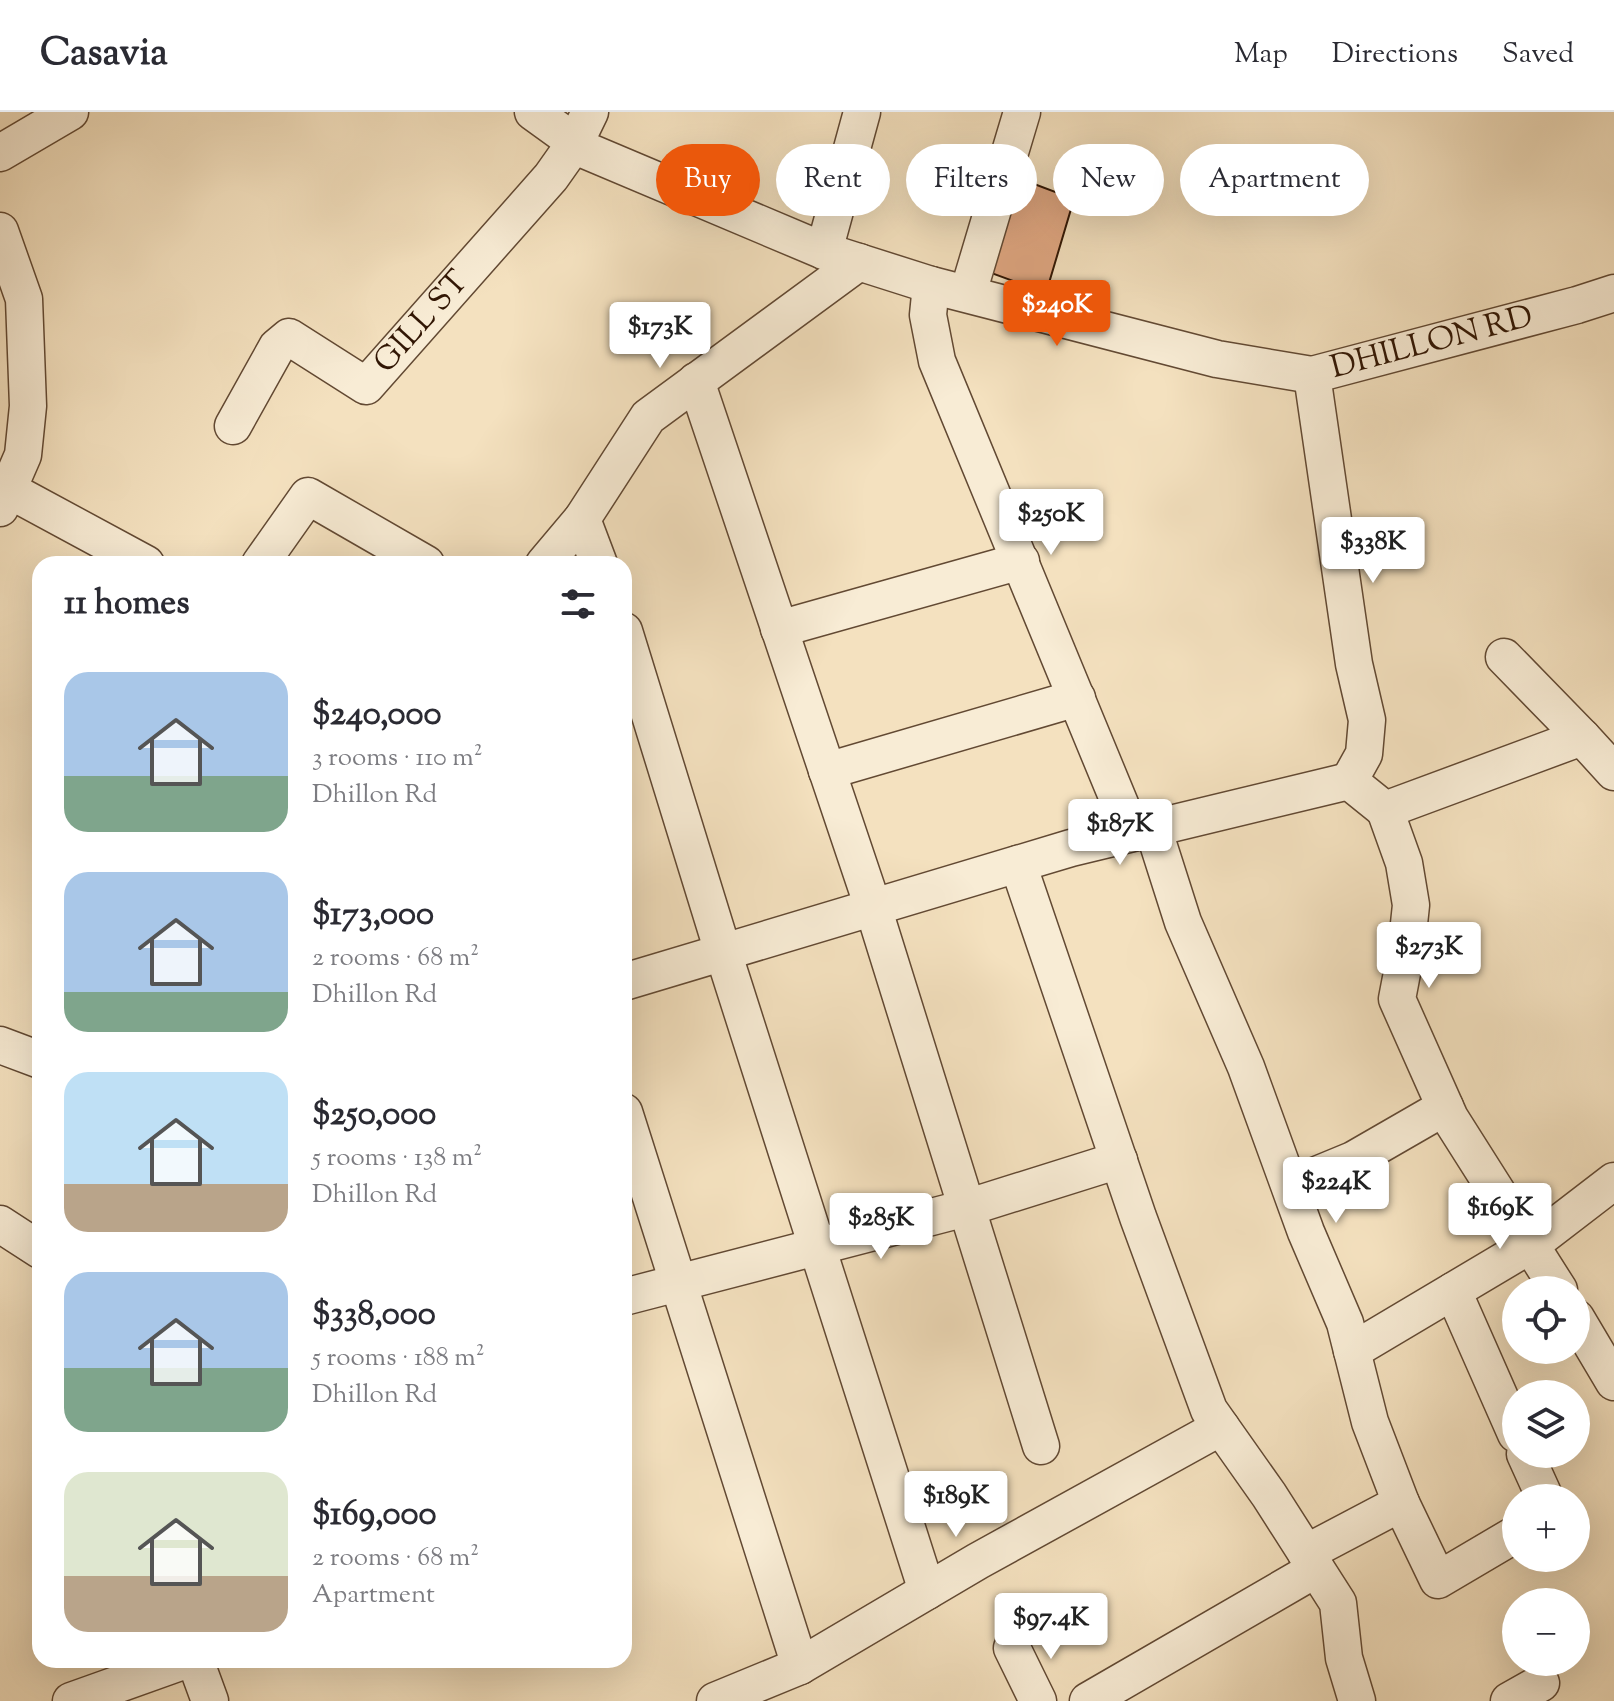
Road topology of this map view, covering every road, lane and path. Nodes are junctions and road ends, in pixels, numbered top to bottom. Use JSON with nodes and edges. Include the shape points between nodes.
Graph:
{"nodes":[{"id":1,"x":70,"y":112,"type":"edge"},
{"id":2,"x":533,"y":112,"type":"edge"},
{"id":3,"x":862,"y":112,"type":"edge"},
{"id":4,"x":1022,"y":112,"type":"edge"},
{"id":5,"x":583,"y":128,"type":"edge"},
{"id":6,"x":0,"y":153,"type":"edge"},
{"id":7,"x":0,"y":231,"type":"edge"},
{"id":8,"x":824,"y":251,"type":"junction"},
{"id":9,"x":859,"y":262,"type":"junction"},
{"id":10,"x":931,"y":285,"type":"junction"},
{"id":11,"x":968,"y":293,"type":"junction"},
{"id":12,"x":1614,"y":293,"type":"edge"},
{"id":13,"x":25,"y":326,"type":"junction"},
{"id":14,"x":0,"y":355,"type":"edge"},
{"id":15,"x":1312,"y":375,"type":"junction"},
{"id":16,"x":696,"y":381,"type":"junction"},
{"id":17,"x":233,"y":426,"type":"dead end"},
{"id":18,"x":4,"y":499,"type":"edge"},
{"id":19,"x":582,"y":519,"type":"junction"},
{"id":20,"x":129,"y":556,"type":"edge"},
{"id":21,"x":266,"y":556,"type":"edge"},
{"id":22,"x":412,"y":556,"type":"edge"},
{"id":23,"x":551,"y":556,"type":"edge"},
{"id":24,"x":596,"y":556,"type":"edge"},
{"id":25,"x":1021,"y":561,"type":"junction"},
{"id":26,"x":779,"y":629,"type":"junction"},
{"id":27,"x":632,"y":657,"type":"edge"},
{"id":28,"x":1504,"y":657,"type":"dead end"},
{"id":29,"x":1077,"y":698,"type":"junction"},
{"id":30,"x":1582,"y":737,"type":"junction"},
{"id":31,"x":827,"y":771,"type":"junction"},
{"id":32,"x":1614,"y":772,"type":"edge"},
{"id":33,"x":1349,"y":781,"type":"junction"},
{"id":34,"x":1385,"y":810,"type":"junction"},
{"id":35,"x":1142,"y":831,"type":"junction"},
{"id":36,"x":1018,"y":864,"type":"junction"},
{"id":37,"x":873,"y":907,"type":"junction"},
{"id":38,"x":723,"y":952,"type":"junction"},
{"id":39,"x":632,"y":980,"type":"edge"},
{"id":40,"x":0,"y":1045,"type":"edge"},
{"id":41,"x":32,"y":1057,"type":"edge"},
{"id":42,"x":1445,"y":1107,"type":"junction"},
{"id":43,"x":632,"y":1137,"type":"edge"},
{"id":44,"x":1119,"y":1160,"type":"junction"},
{"id":45,"x":1614,"y":1181,"type":"edge"},
{"id":46,"x":1290,"y":1186,"type":"junction"},
{"id":47,"x":966,"y":1208,"type":"junction"},
{"id":48,"x":0,"y":1224,"type":"edge"},
{"id":49,"x":1532,"y":1244,"type":"junction"},
{"id":50,"x":32,"y":1245,"type":"edge"},
{"id":51,"x":817,"y":1247,"type":"junction"},
{"id":52,"x":1551,"y":1276,"type":"edge"},
{"id":53,"x":679,"y":1283,"type":"junction"},
{"id":54,"x":1453,"y":1291,"type":"junction"},
{"id":55,"x":632,"y":1295,"type":"edge"},
{"id":56,"x":1590,"y":1339,"type":"edge"},
{"id":57,"x":1352,"y":1351,"type":"junction"},
{"id":58,"x":1612,"y":1372,"type":"edge"},
{"id":59,"x":1502,"y":1402,"type":"edge"},
{"id":60,"x":1221,"y":1427,"type":"junction"},
{"id":61,"x":1041,"y":1446,"type":"dead end"},
{"id":62,"x":1401,"y":1503,"type":"junction"},
{"id":63,"x":1502,"y":1542,"type":"edge"},
{"id":64,"x":1311,"y":1561,"type":"junction"},
{"id":65,"x":927,"y":1591,"type":"junction"},
{"id":66,"x":1012,"y":1648,"type":"dead end"},
{"id":67,"x":800,"y":1666,"type":"junction"},
{"id":68,"x":164,"y":1668,"type":"edge"},
{"id":69,"x":198,"y":1668,"type":"edge"},
{"id":70,"x":1541,"y":1683,"type":"dead end"},
{"id":71,"x":71,"y":1701,"type":"edge"},
{"id":72,"x":210,"y":1701,"type":"edge"},
{"id":73,"x":715,"y":1701,"type":"edge"},
{"id":74,"x":1038,"y":1701,"type":"edge"},
{"id":75,"x":1088,"y":1701,"type":"edge"},
{"id":76,"x":1357,"y":1701,"type":"edge"},
{"id":77,"x":1509,"y":1701,"type":"edge"}],
"edges":[{"from":1,"to":6,"type":"street"},
{"from":2,"to":5,"type":"street","name":"DHILLON RD"},
{"from":3,"to":8,"type":"street"},
{"from":4,"to":11,"type":"street"},
{"from":5,"to":8,"type":"street","name":"DHILLON RD","via":[[587,151]]},
{"from":5,"to":17,"type":"street","name":"GILL ST","via":[[551,177],[366,386],[289,337],[277,347]]},
{"from":7,"to":13,"type":"street","via":[[24,299]]},
{"from":8,"to":9,"type":"street","name":"DHILLON RD"},
{"from":9,"to":10,"type":"street","name":"DHILLON RD"},
{"from":9,"to":16,"type":"street"},
{"from":10,"to":11,"type":"street","name":"DHILLON RD"},
{"from":10,"to":25,"type":"street","via":[[928,315],[937,361]]},
{"from":11,"to":15,"type":"street","name":"DHILLON RD","via":[[1217,359]]},
{"from":12,"to":15,"type":"street","name":"DHILLON RD"},
{"from":13,"to":14,"type":"street"},
{"from":13,"to":18,"type":"street","via":[[28,406],[23,455]]},
{"from":15,"to":33,"type":"street","via":[[1354,664],[1367,720],[1364,754]]},
{"from":16,"to":19,"type":"street","via":[[648,417]]},
{"from":16,"to":26,"type":"street"},
{"from":18,"to":20,"type":"street"},
{"from":19,"to":23,"type":"street"},
{"from":19,"to":24,"type":"street"},
{"from":21,"to":22,"type":"street","via":[[308,496]]},
{"from":25,"to":26,"type":"street"},
{"from":25,"to":29,"type":"street"},
{"from":26,"to":31,"type":"street"},
{"from":27,"to":38,"type":"street"},
{"from":28,"to":30,"type":"street"},
{"from":29,"to":31,"type":"street"},
{"from":29,"to":35,"type":"street"},
{"from":30,"to":32,"type":"street"},
{"from":30,"to":34,"type":"street"},
{"from":31,"to":37,"type":"street"},
{"from":33,"to":34,"type":"street"},
{"from":33,"to":35,"type":"street"},
{"from":34,"to":42,"type":"street","via":[[1404,863],[1411,905],[1397,999]]},
{"from":35,"to":36,"type":"street"},
{"from":35,"to":46,"type":"street","via":[[1246,1067]]},
{"from":36,"to":37,"type":"street"},
{"from":36,"to":44,"type":"street"},
{"from":37,"to":38,"type":"street"},
{"from":37,"to":47,"type":"street"},
{"from":38,"to":39,"type":"street"},
{"from":38,"to":51,"type":"street"},
{"from":40,"to":41,"type":"street"},
{"from":42,"to":46,"type":"street","via":[[1353,1160]]},
{"from":42,"to":49,"type":"street"},
{"from":43,"to":53,"type":"street"},
{"from":44,"to":47,"type":"street"},
{"from":44,"to":60,"type":"street","via":[[1209,1410]]},
{"from":45,"to":49,"type":"street"},
{"from":46,"to":57,"type":"street"},
{"from":47,"to":51,"type":"street"},
{"from":47,"to":61,"type":"street"},
{"from":48,"to":50,"type":"street"},
{"from":49,"to":52,"type":"street"},
{"from":49,"to":54,"type":"street"},
{"from":51,"to":53,"type":"street"},
{"from":51,"to":65,"type":"street"},
{"from":53,"to":55,"type":"street"},
{"from":53,"to":67,"type":"street"},
{"from":54,"to":57,"type":"street"},
{"from":54,"to":59,"type":"street"},
{"from":56,"to":58,"type":"street"},
{"from":57,"to":62,"type":"street","via":[[1370,1422]]},
{"from":60,"to":64,"type":"street"},
{"from":60,"to":65,"type":"street"},
{"from":62,"to":63,"type":"street","via":[[1438,1580]]},
{"from":62,"to":64,"type":"street"},
{"from":64,"to":75,"type":"street"},
{"from":64,"to":76,"type":"street","via":[[1338,1603],[1344,1658]]},
{"from":65,"to":67,"type":"street"},
{"from":66,"to":74,"type":"street"},
{"from":67,"to":73,"type":"street"},
{"from":68,"to":71,"type":"street"},
{"from":69,"to":72,"type":"street"},
{"from":70,"to":77,"type":"street"}]}
